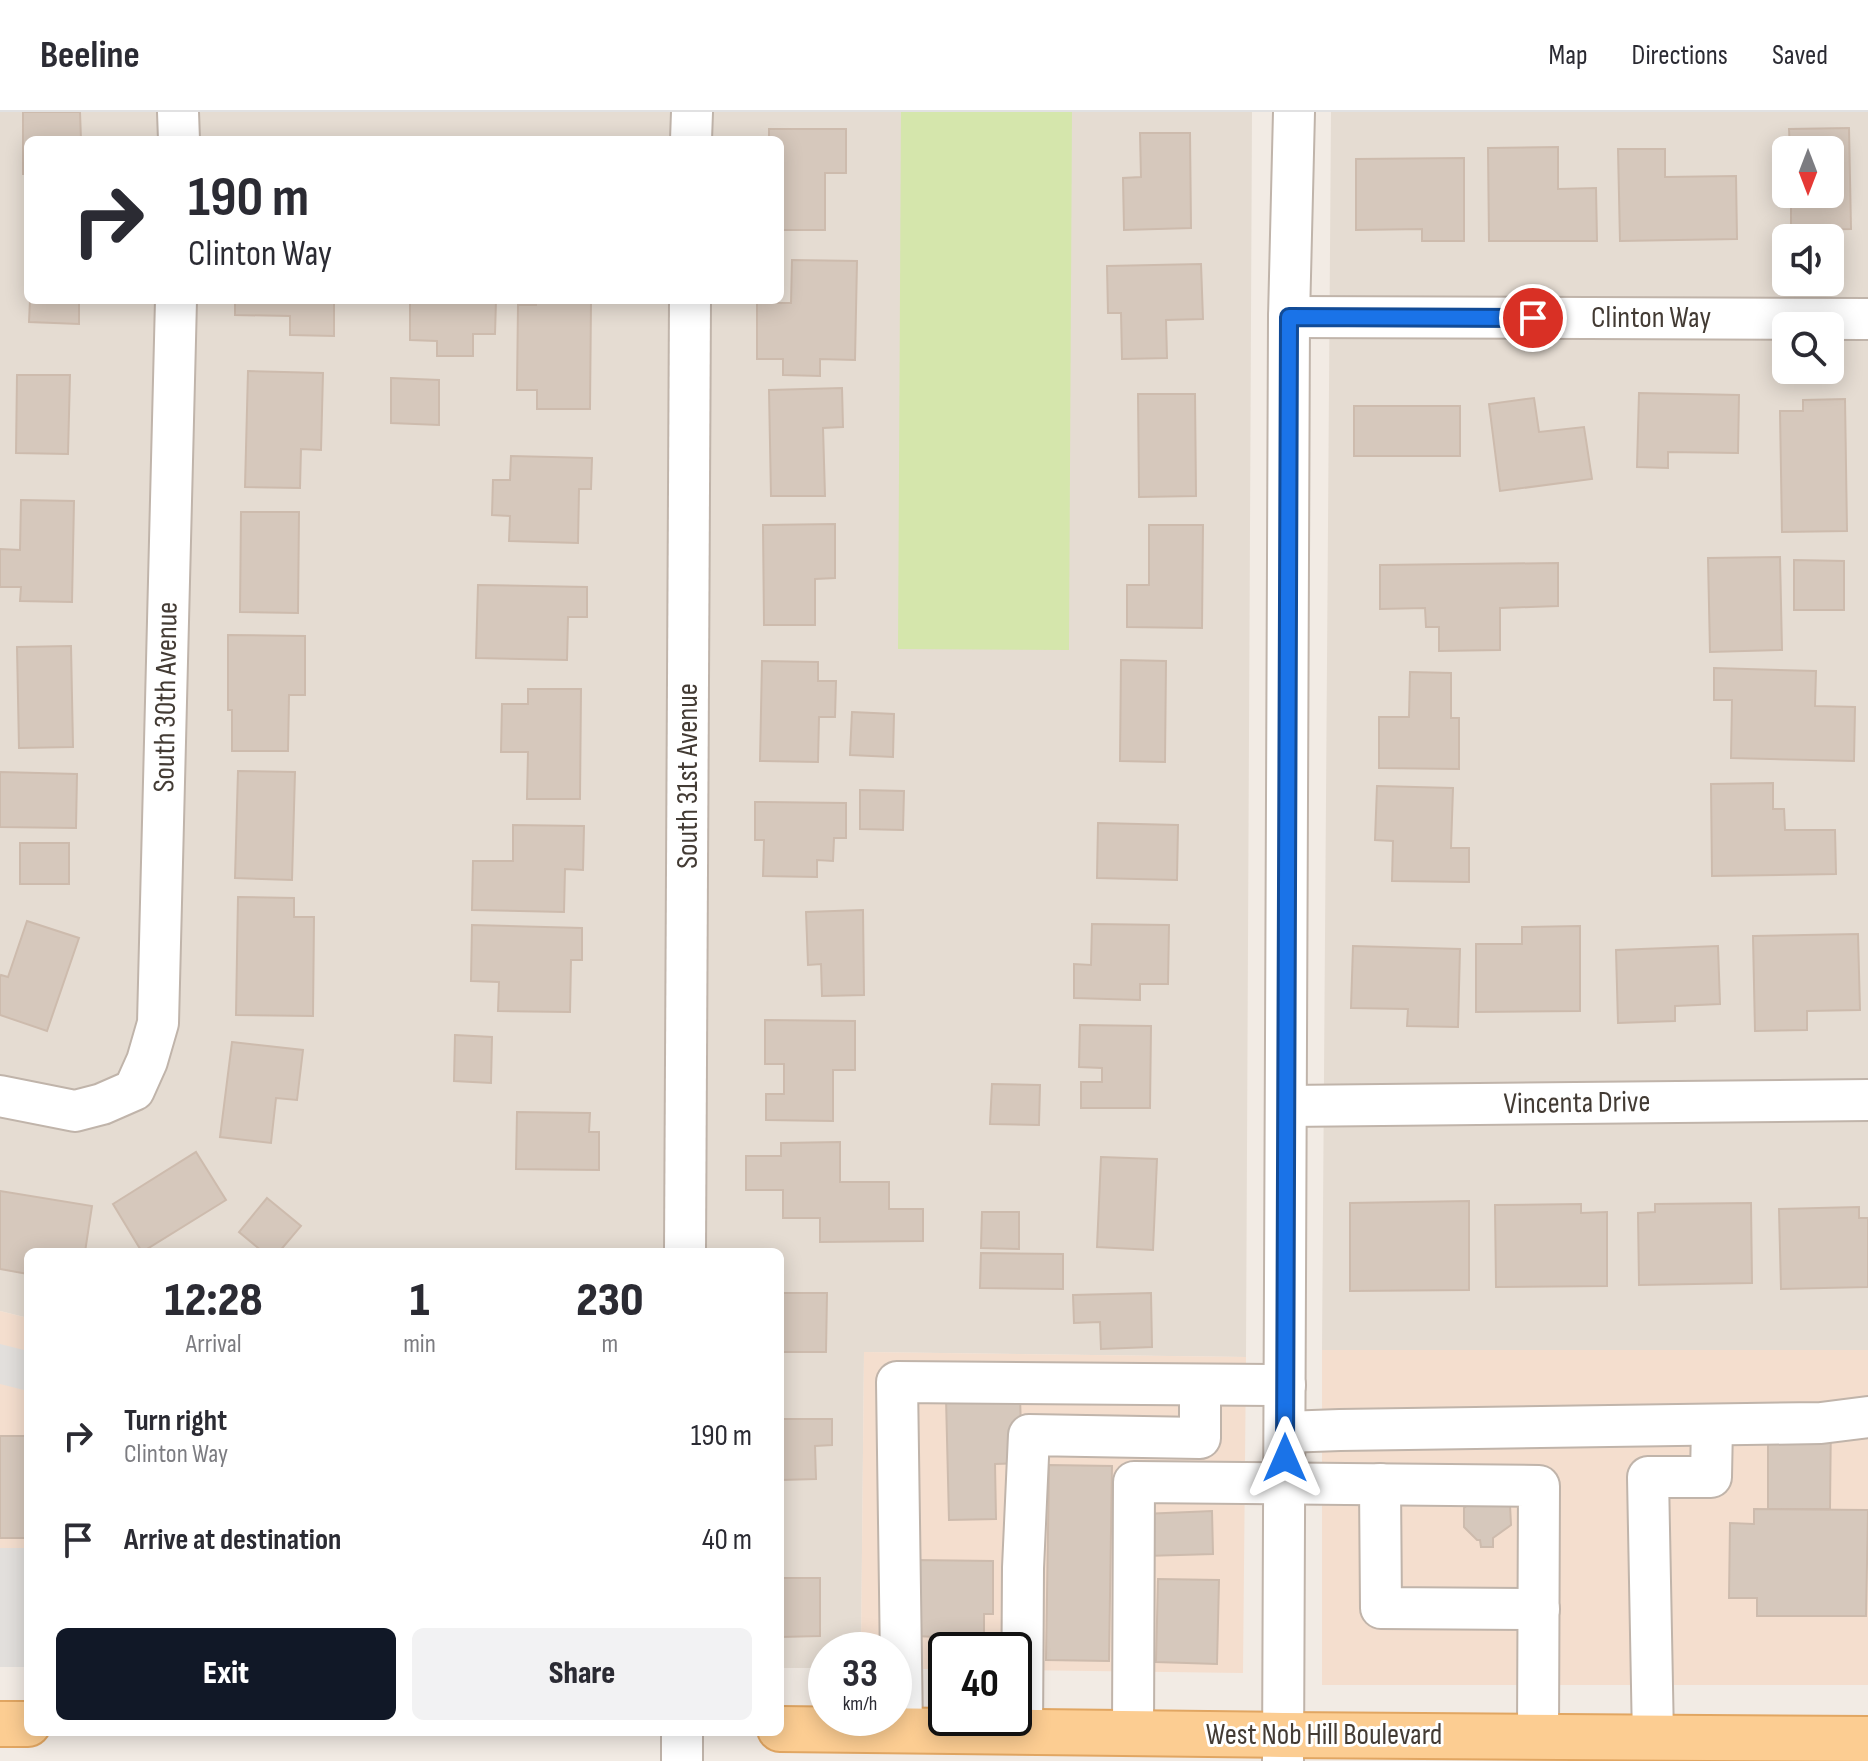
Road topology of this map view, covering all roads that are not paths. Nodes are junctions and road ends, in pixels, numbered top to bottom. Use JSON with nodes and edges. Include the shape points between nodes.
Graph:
{"nodes":[{"id":1,"x":178,"y":112,"type":"edge"},
{"id":2,"x":692,"y":112,"type":"edge"},
{"id":3,"x":1294,"y":112,"type":"edge"},
{"id":4,"x":179,"y":136,"type":"edge"},
{"id":5,"x":691,"y":136,"type":"edge"},
{"id":6,"x":176,"y":304,"type":"edge"},
{"id":7,"x":690,"y":304,"type":"edge"},
{"id":8,"x":1289,"y":317,"type":"junction"},
{"id":9,"x":1868,"y":319,"type":"edge"},
{"id":10,"x":0,"y":1096,"type":"edge"},
{"id":11,"x":1868,"y":1100,"type":"edge"},
{"id":12,"x":1286,"y":1106,"type":"junction"},
{"id":13,"x":685,"y":1248,"type":"edge"},
{"id":14,"x":1200,"y":1385,"type":"junction"},
{"id":15,"x":1285,"y":1385,"type":"junction"},
{"id":16,"x":1868,"y":1417,"type":"edge"},
{"id":17,"x":1712,"y":1425,"type":"junction"},
{"id":18,"x":1285,"y":1432,"type":"junction"},
{"id":19,"x":1285,"y":1483,"type":"junction"},
{"id":20,"x":1380,"y":1484,"type":"junction"},
{"id":21,"x":1539,"y":1609,"type":"junction"},
{"id":22,"x":901,"y":1632,"type":"edge"},
{"id":23,"x":1023,"y":1632,"type":"edge"},
{"id":24,"x":0,"y":1724,"type":"edge"},
{"id":25,"x":24,"y":1724,"type":"edge"},
{"id":26,"x":784,"y":1729,"type":"edge"},
{"id":27,"x":808,"y":1729,"type":"edge"},
{"id":28,"x":1032,"y":1732,"type":"edge"},
{"id":29,"x":1133,"y":1733,"type":"junction"},
{"id":30,"x":682,"y":1736,"type":"edge"},
{"id":31,"x":1538,"y":1737,"type":"junction"},
{"id":32,"x":1653,"y":1738,"type":"junction"},
{"id":33,"x":1868,"y":1739,"type":"edge"},
{"id":34,"x":1283,"y":1748,"type":"edge"},
{"id":35,"x":682,"y":1761,"type":"edge"}],
"edges":[{"from":1,"to":4,"type":"street"},
{"from":2,"to":5,"type":"street"},
{"from":3,"to":8,"type":"street"},
{"from":6,"to":10,"type":"street","name":"South 30th Avenue","via":[[158,1023],[134,1090],[75,1111]]},
{"from":7,"to":13,"type":"street","name":"South 31st Avenue"},
{"from":8,"to":9,"type":"street","name":"Clinton Way"},
{"from":8,"to":12,"type":"street"},
{"from":11,"to":12,"type":"street","name":"Vincenta Drive"},
{"from":12,"to":15,"type":"street"},
{"from":14,"to":15,"type":"street"},
{"from":14,"to":22,"type":"street","via":[[897,1382]]},
{"from":14,"to":23,"type":"street","via":[[1200,1438],[1029,1435]]},
{"from":15,"to":18,"type":"street"},
{"from":16,"to":17,"type":"street"},
{"from":17,"to":18,"type":"street"},
{"from":17,"to":32,"type":"street","via":[[1711,1477],[1648,1477]]},
{"from":18,"to":19,"type":"street"},
{"from":19,"to":20,"type":"street"},
{"from":19,"to":29,"type":"street","via":[[1134,1482]]},
{"from":19,"to":34,"type":"street"},
{"from":20,"to":21,"type":"street","via":[[1381,1608]]},
{"from":20,"to":21,"type":"street","via":[[1539,1486]]},
{"from":21,"to":31,"type":"street"},
{"from":24,"to":25,"type":"main road"},
{"from":26,"to":27,"type":"main road","name":"West Nob Hill Boulevard"},
{"from":28,"to":29,"type":"main road","name":"West Nob Hill Boulevard"},
{"from":29,"to":34,"type":"main road","name":"West Nob Hill Boulevard"},
{"from":30,"to":35,"type":"street"},
{"from":31,"to":32,"type":"main road","name":"West Nob Hill Boulevard"},
{"from":31,"to":34,"type":"main road","name":"West Nob Hill Boulevard"},
{"from":32,"to":33,"type":"main road","name":"West Nob Hill Boulevard"}]}
